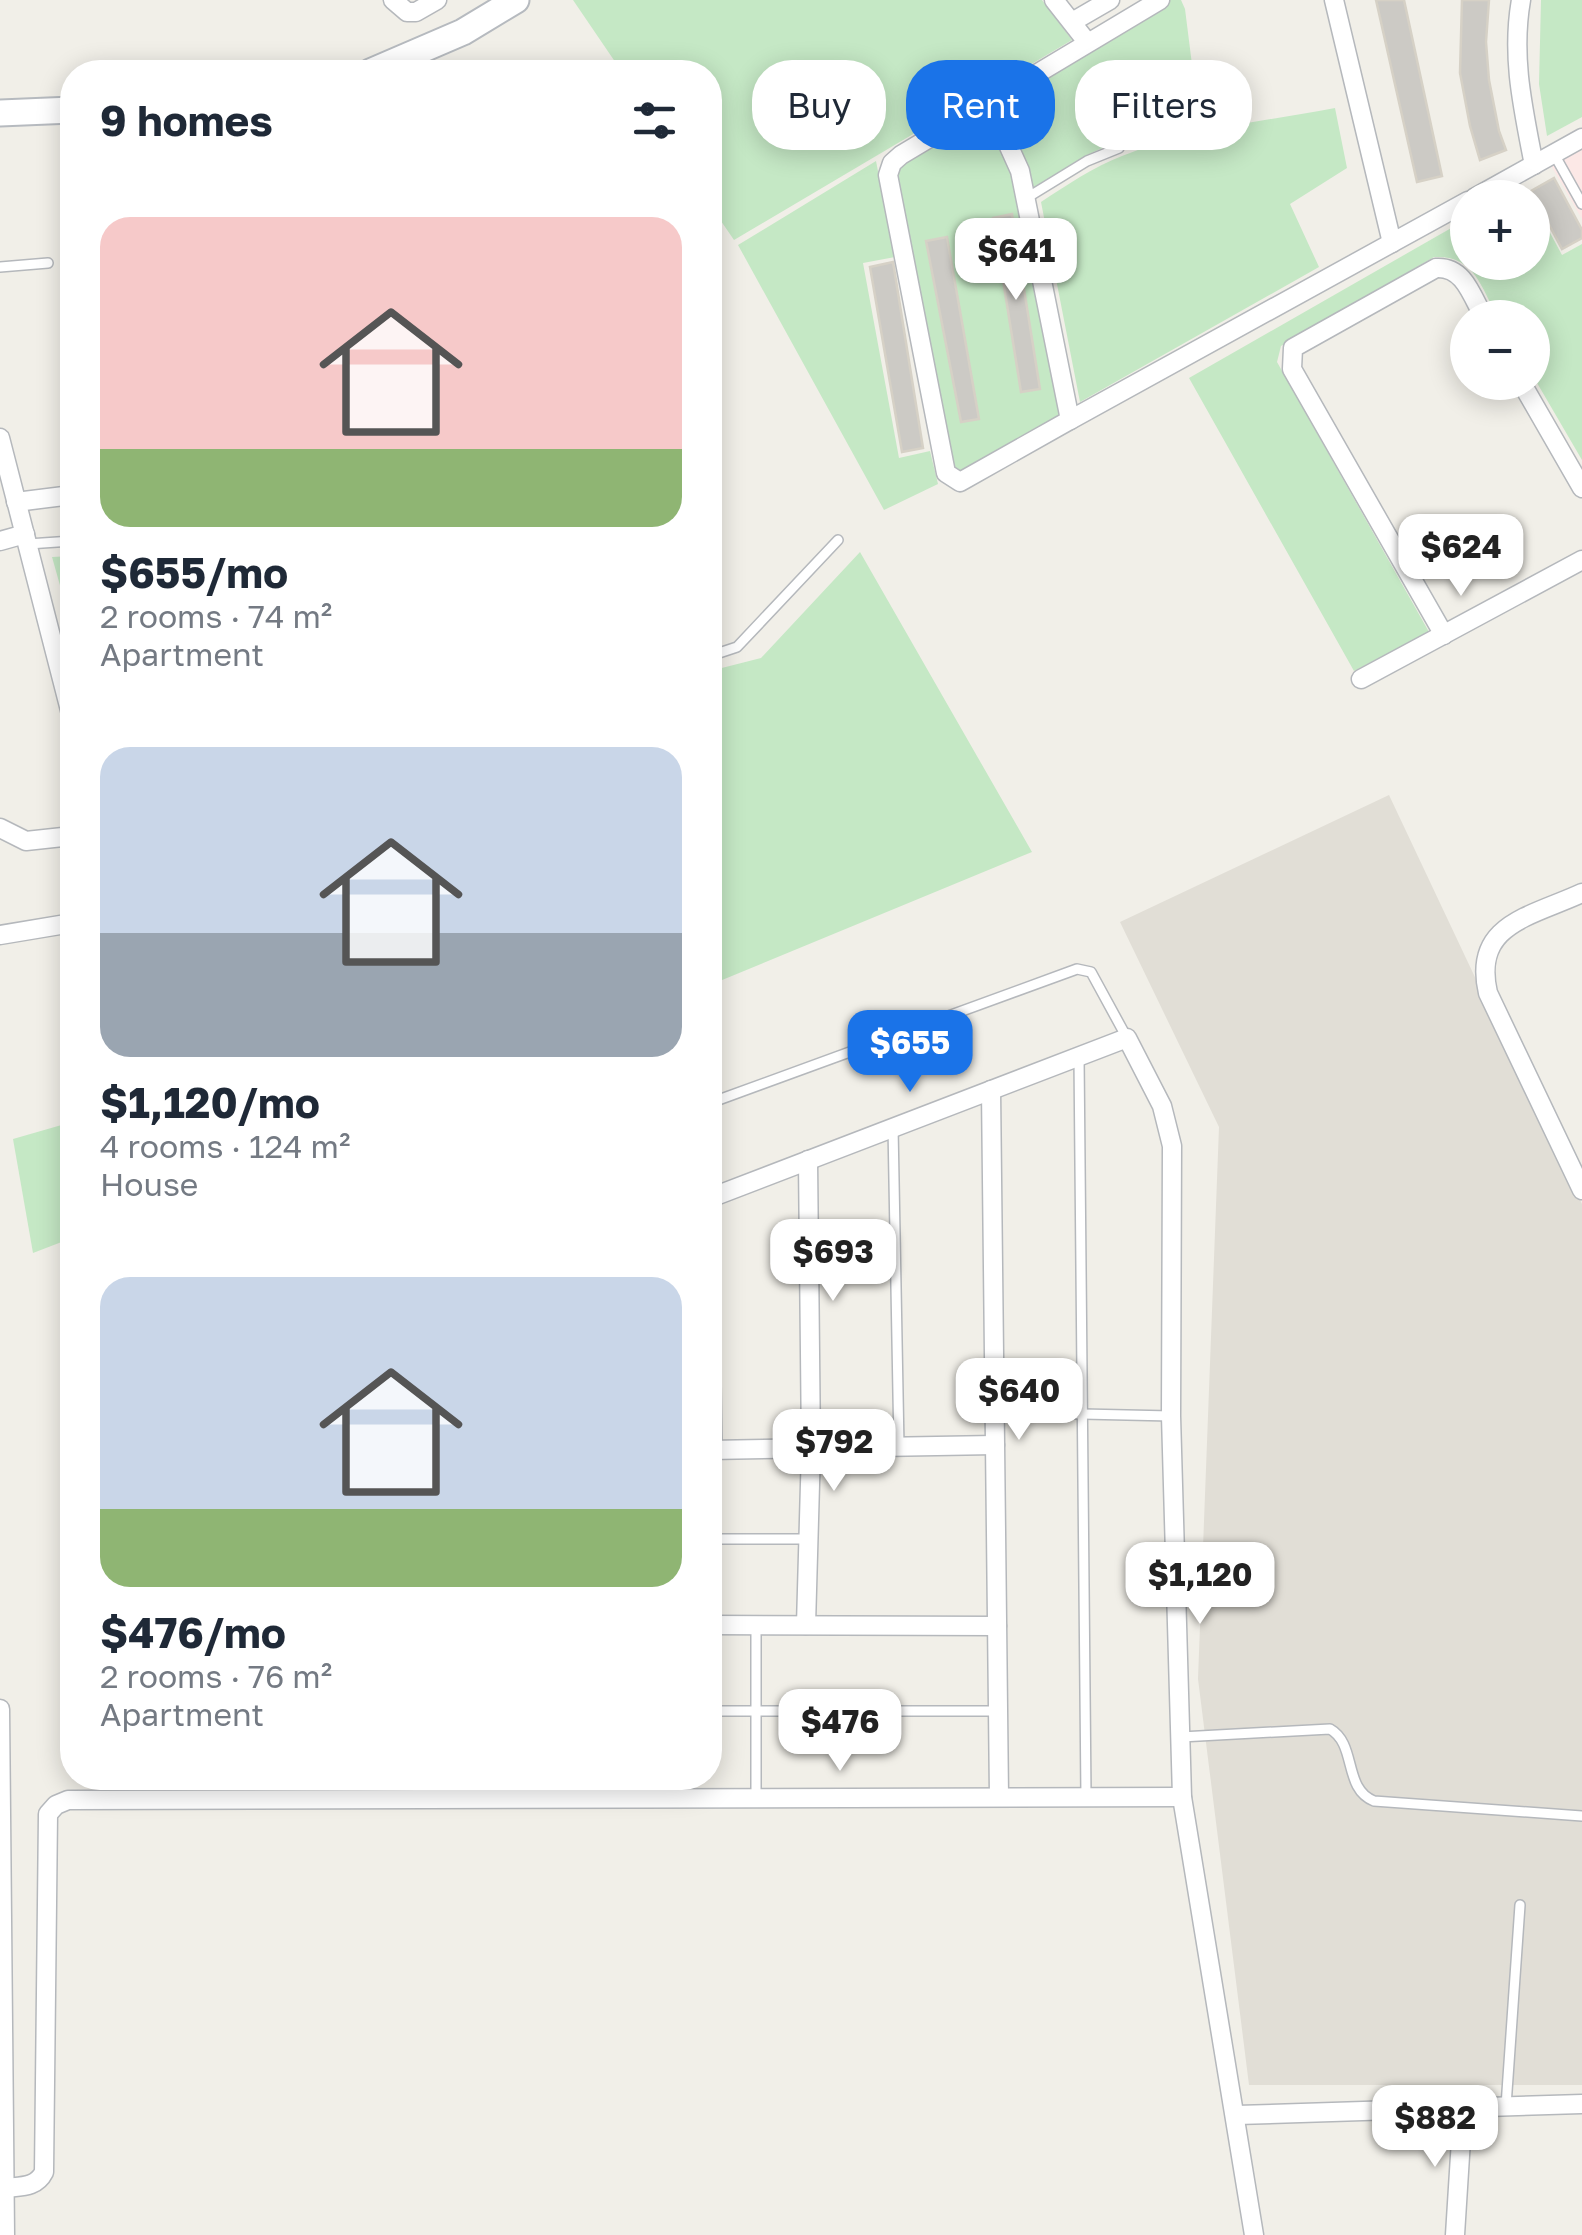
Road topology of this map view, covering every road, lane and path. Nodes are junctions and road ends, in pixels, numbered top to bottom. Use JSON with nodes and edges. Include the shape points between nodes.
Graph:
{"nodes":[{"id":1,"x":393,"y":0,"type":"edge"},
{"id":2,"x":437,"y":0,"type":"edge"},
{"id":3,"x":516,"y":0,"type":"edge"},
{"id":4,"x":1054,"y":0,"type":"edge"},
{"id":5,"x":1110,"y":0,"type":"edge"},
{"id":6,"x":1160,"y":0,"type":"edge"},
{"id":7,"x":1334,"y":0,"type":"edge"},
{"id":8,"x":1521,"y":0,"type":"edge"},
{"id":9,"x":1072,"y":22,"type":"junction"},
{"id":10,"x":1088,"y":42,"type":"junction"},
{"id":11,"x":399,"y":60,"type":"edge"},
{"id":12,"x":1055,"y":62,"type":"edge"},
{"id":13,"x":60,"y":110,"type":"edge"},
{"id":14,"x":0,"y":113,"type":"edge"},
{"id":15,"x":1582,"y":138,"type":"edge"},
{"id":16,"x":908,"y":150,"type":"edge"},
{"id":17,"x":1010,"y":150,"type":"edge"},
{"id":18,"x":1114,"y":150,"type":"edge"},
{"id":19,"x":1554,"y":154,"type":"junction"},
{"id":20,"x":1534,"y":165,"type":"junction"},
{"id":21,"x":1507,"y":180,"type":"edge"},
{"id":22,"x":1582,"y":180,"type":"edge"},
{"id":23,"x":1572,"y":186,"type":"junction"},
{"id":24,"x":1025,"y":199,"type":"junction"},
{"id":25,"x":1582,"y":204,"type":"edge"},
{"id":26,"x":1450,"y":211,"type":"edge"},
{"id":27,"x":1392,"y":243,"type":"junction"},
{"id":28,"x":48,"y":263,"type":"dead end"},
{"id":29,"x":0,"y":267,"type":"edge"},
{"id":30,"x":1474,"y":300,"type":"edge"},
{"id":31,"x":1531,"y":400,"type":"edge"},
{"id":32,"x":1070,"y":420,"type":"junction"},
{"id":33,"x":0,"y":438,"type":"edge"},
{"id":34,"x":1582,"y":488,"type":"edge"},
{"id":35,"x":60,"y":496,"type":"edge"},
{"id":36,"x":16,"y":502,"type":"junction"},
{"id":37,"x":26,"y":539,"type":"junction"},
{"id":38,"x":60,"y":540,"type":"edge"},
{"id":39,"x":838,"y":540,"type":"dead end"},
{"id":40,"x":0,"y":541,"type":"edge"},
{"id":41,"x":1582,"y":560,"type":"edge"},
{"id":42,"x":1444,"y":635,"type":"junction"},
{"id":43,"x":722,"y":652,"type":"edge"},
{"id":44,"x":60,"y":671,"type":"edge"},
{"id":45,"x":1361,"y":679,"type":"dead end"},
{"id":46,"x":0,"y":828,"type":"edge"},
{"id":47,"x":60,"y":837,"type":"edge"},
{"id":48,"x":1582,"y":892,"type":"edge"},
{"id":49,"x":60,"y":925,"type":"edge"},
{"id":50,"x":0,"y":935,"type":"edge"},
{"id":51,"x":1127,"y":1038,"type":"junction"},
{"id":52,"x":1079,"y":1056,"type":"junction"},
{"id":53,"x":992,"y":1090,"type":"junction"},
{"id":54,"x":722,"y":1099,"type":"edge"},
{"id":55,"x":893,"y":1128,"type":"junction"},
{"id":56,"x":808,"y":1160,"type":"junction"},
{"id":57,"x":1582,"y":1190,"type":"edge"},
{"id":58,"x":722,"y":1193,"type":"edge"},
{"id":59,"x":995,"y":1412,"type":"junction"},
{"id":60,"x":1082,"y":1414,"type":"junction"},
{"id":61,"x":1171,"y":1416,"type":"junction"},
{"id":62,"x":995,"y":1445,"type":"junction"},
{"id":63,"x":900,"y":1447,"type":"junction"},
{"id":64,"x":811,"y":1448,"type":"junction"},
{"id":65,"x":722,"y":1450,"type":"edge"},
{"id":66,"x":809,"y":1539,"type":"junction"},
{"id":67,"x":722,"y":1540,"type":"edge"},
{"id":68,"x":722,"y":1625,"type":"edge"},
{"id":69,"x":756,"y":1625,"type":"junction"},
{"id":70,"x":806,"y":1625,"type":"junction"},
{"id":71,"x":998,"y":1626,"type":"junction"},
{"id":72,"x":0,"y":1709,"type":"edge"},
{"id":73,"x":722,"y":1711,"type":"edge"},
{"id":74,"x":756,"y":1711,"type":"junction"},
{"id":75,"x":998,"y":1712,"type":"junction"},
{"id":76,"x":1180,"y":1737,"type":"junction"},
{"id":77,"x":498,"y":1790,"type":"edge"},
{"id":78,"x":999,"y":1797,"type":"junction"},
{"id":79,"x":1086,"y":1797,"type":"junction"},
{"id":80,"x":1182,"y":1797,"type":"junction"},
{"id":81,"x":498,"y":1798,"type":"junction"},
{"id":82,"x":756,"y":1798,"type":"junction"},
{"id":83,"x":1582,"y":1816,"type":"edge"},
{"id":84,"x":1520,"y":1906,"type":"dead end"},
{"id":85,"x":2,"y":2104,"type":"edge"},
{"id":86,"x":1582,"y":2104,"type":"edge"},
{"id":87,"x":1506,"y":2106,"type":"junction"},
{"id":88,"x":1463,"y":2108,"type":"junction"},
{"id":89,"x":1237,"y":2115,"type":"junction"},
{"id":90,"x":5,"y":2188,"type":"junction"},
{"id":91,"x":5,"y":2235,"type":"edge"},
{"id":92,"x":1254,"y":2235,"type":"edge"},
{"id":93,"x":1455,"y":2235,"type":"edge"}],
"edges":[{"from":1,"to":2,"type":"street","via":[[406,12]]},
{"from":3,"to":11,"type":"main road"},
{"from":4,"to":9,"type":"street"},
{"from":5,"to":9,"type":"street"},
{"from":6,"to":10,"type":"street"},
{"from":7,"to":27,"type":"street"},
{"from":8,"to":20,"type":"street","via":[[1516,64]]},
{"from":9,"to":10,"type":"street"},
{"from":10,"to":12,"type":"street"},
{"from":13,"to":14,"type":"main road"},
{"from":15,"to":19,"type":"street"},
{"from":16,"to":32,"type":"street","via":[[888,175],[946,472],[960,482]]},
{"from":17,"to":24,"type":"street"},
{"from":18,"to":24,"type":"lane"},
{"from":19,"to":20,"type":"street"},
{"from":19,"to":23,"type":"lane"},
{"from":20,"to":21,"type":"street"},
{"from":22,"to":23,"type":"lane"},
{"from":23,"to":25,"type":"lane"},
{"from":24,"to":32,"type":"street"},
{"from":26,"to":27,"type":"street"},
{"from":27,"to":32,"type":"street"},
{"from":28,"to":29,"type":"lane"},
{"from":30,"to":42,"type":"street","via":[[1458,272],[1436,268],[1293,348],[1291,358]]},
{"from":31,"to":34,"type":"street"},
{"from":33,"to":36,"type":"street"},
{"from":35,"to":36,"type":"street"},
{"from":36,"to":37,"type":"street"},
{"from":37,"to":38,"type":"lane"},
{"from":37,"to":40,"type":"street"},
{"from":37,"to":44,"type":"street"},
{"from":39,"to":43,"type":"lane","via":[[737,647]]},
{"from":41,"to":42,"type":"street"},
{"from":42,"to":45,"type":"street"},
{"from":46,"to":47,"type":"street","via":[[26,841]]},
{"from":48,"to":57,"type":"street","via":[[1497,936],[1484,957],[1484,973]]},
{"from":49,"to":50,"type":"street"},
{"from":51,"to":52,"type":"street"},
{"from":51,"to":54,"type":"lane","via":[[1091,972],[1077,969]]},
{"from":51,"to":61,"type":"street","via":[[1162,1106],[1172,1146]]},
{"from":52,"to":53,"type":"street"},
{"from":52,"to":60,"type":"lane"},
{"from":53,"to":55,"type":"street"},
{"from":53,"to":59,"type":"street"},
{"from":55,"to":56,"type":"street"},
{"from":55,"to":63,"type":"lane"},
{"from":56,"to":58,"type":"street"},
{"from":56,"to":64,"type":"street"},
{"from":59,"to":60,"type":"lane"},
{"from":59,"to":62,"type":"street"},
{"from":60,"to":61,"type":"lane"},
{"from":60,"to":79,"type":"lane"},
{"from":61,"to":76,"type":"street"},
{"from":62,"to":63,"type":"street"},
{"from":62,"to":71,"type":"street"},
{"from":63,"to":64,"type":"street"},
{"from":64,"to":65,"type":"street"},
{"from":64,"to":66,"type":"street"},
{"from":66,"to":67,"type":"lane"},
{"from":66,"to":70,"type":"street"},
{"from":68,"to":69,"type":"street"},
{"from":69,"to":70,"type":"street"},
{"from":69,"to":74,"type":"lane"},
{"from":70,"to":71,"type":"street"},
{"from":71,"to":75,"type":"street"},
{"from":72,"to":85,"type":"street"},
{"from":73,"to":74,"type":"lane"},
{"from":74,"to":75,"type":"lane"},
{"from":74,"to":82,"type":"lane"},
{"from":75,"to":78,"type":"street"},
{"from":76,"to":80,"type":"street"},
{"from":76,"to":83,"type":"lane","via":[[1330,1729],[1342,1740],[1360,1792],[1374,1801]]},
{"from":77,"to":81,"type":"lane"},
{"from":78,"to":79,"type":"street"},
{"from":78,"to":82,"type":"street"},
{"from":79,"to":80,"type":"street"},
{"from":80,"to":89,"type":"street"},
{"from":81,"to":82,"type":"street"},
{"from":81,"to":90,"type":"street","via":[[56,1805],[48,1814],[44,2172],[31,2185]]},
{"from":84,"to":87,"type":"lane"},
{"from":85,"to":90,"type":"street"},
{"from":86,"to":87,"type":"street"},
{"from":87,"to":88,"type":"street"},
{"from":88,"to":89,"type":"street"},
{"from":88,"to":93,"type":"street"},
{"from":89,"to":92,"type":"street"},
{"from":90,"to":91,"type":"street"}]}
